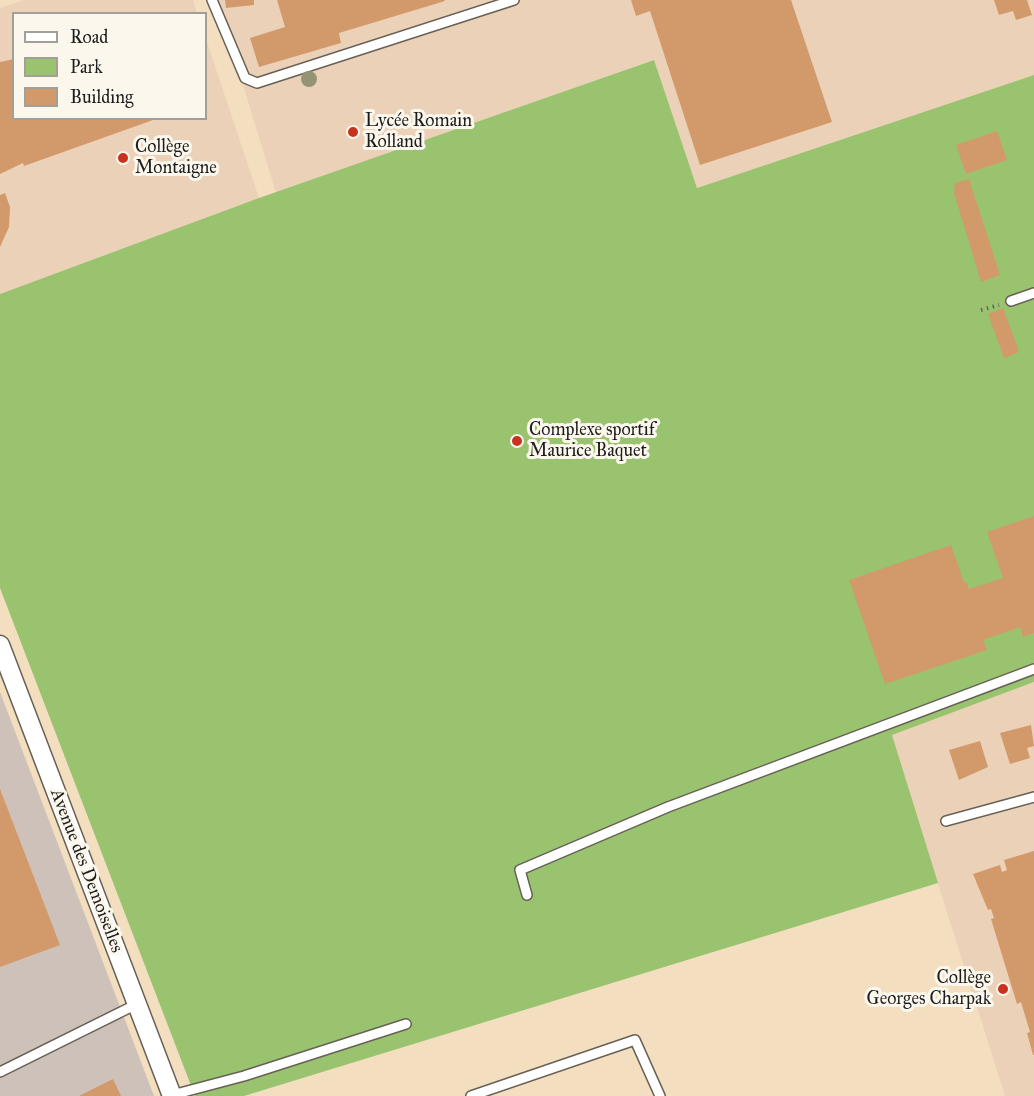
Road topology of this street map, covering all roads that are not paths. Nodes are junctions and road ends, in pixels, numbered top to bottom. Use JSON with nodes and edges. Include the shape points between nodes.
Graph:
{"nodes":[{"id":1,"x":212,"y":0,"type":"edge"},
{"id":2,"x":514,"y":0,"type":"edge"},
{"id":3,"x":1034,"y":293,"type":"edge"},
{"id":4,"x":1011,"y":301,"type":"dead end"},
{"id":5,"x":0,"y":645,"type":"edge"},
{"id":6,"x":1034,"y":669,"type":"edge"},
{"id":7,"x":1034,"y":797,"type":"edge"},
{"id":8,"x":946,"y":821,"type":"dead end"},
{"id":9,"x":527,"y":895,"type":"dead end"},
{"id":10,"x":137,"y":1004,"type":"junction"},
{"id":11,"x":406,"y":1024,"type":"dead end"},
{"id":12,"x":0,"y":1072,"type":"edge"},
{"id":13,"x":172,"y":1095,"type":"edge"},
{"id":14,"x":471,"y":1096,"type":"edge"},
{"id":15,"x":660,"y":1096,"type":"edge"}],
"edges":[{"from":1,"to":2,"type":"lane","via":[[245,78],[257,83]]},
{"from":3,"to":4,"type":"lane"},
{"from":5,"to":10,"type":"street","name":"Avenue des Demoiselles"},
{"from":6,"to":9,"type":"lane","via":[[668,807],[520,870]]},
{"from":7,"to":8,"type":"lane"},
{"from":10,"to":12,"type":"lane"},
{"from":10,"to":13,"type":"street","name":"Avenue des Demoiselles"},
{"from":11,"to":13,"type":"lane"},
{"from":14,"to":15,"type":"lane","via":[[635,1040]]}]}
